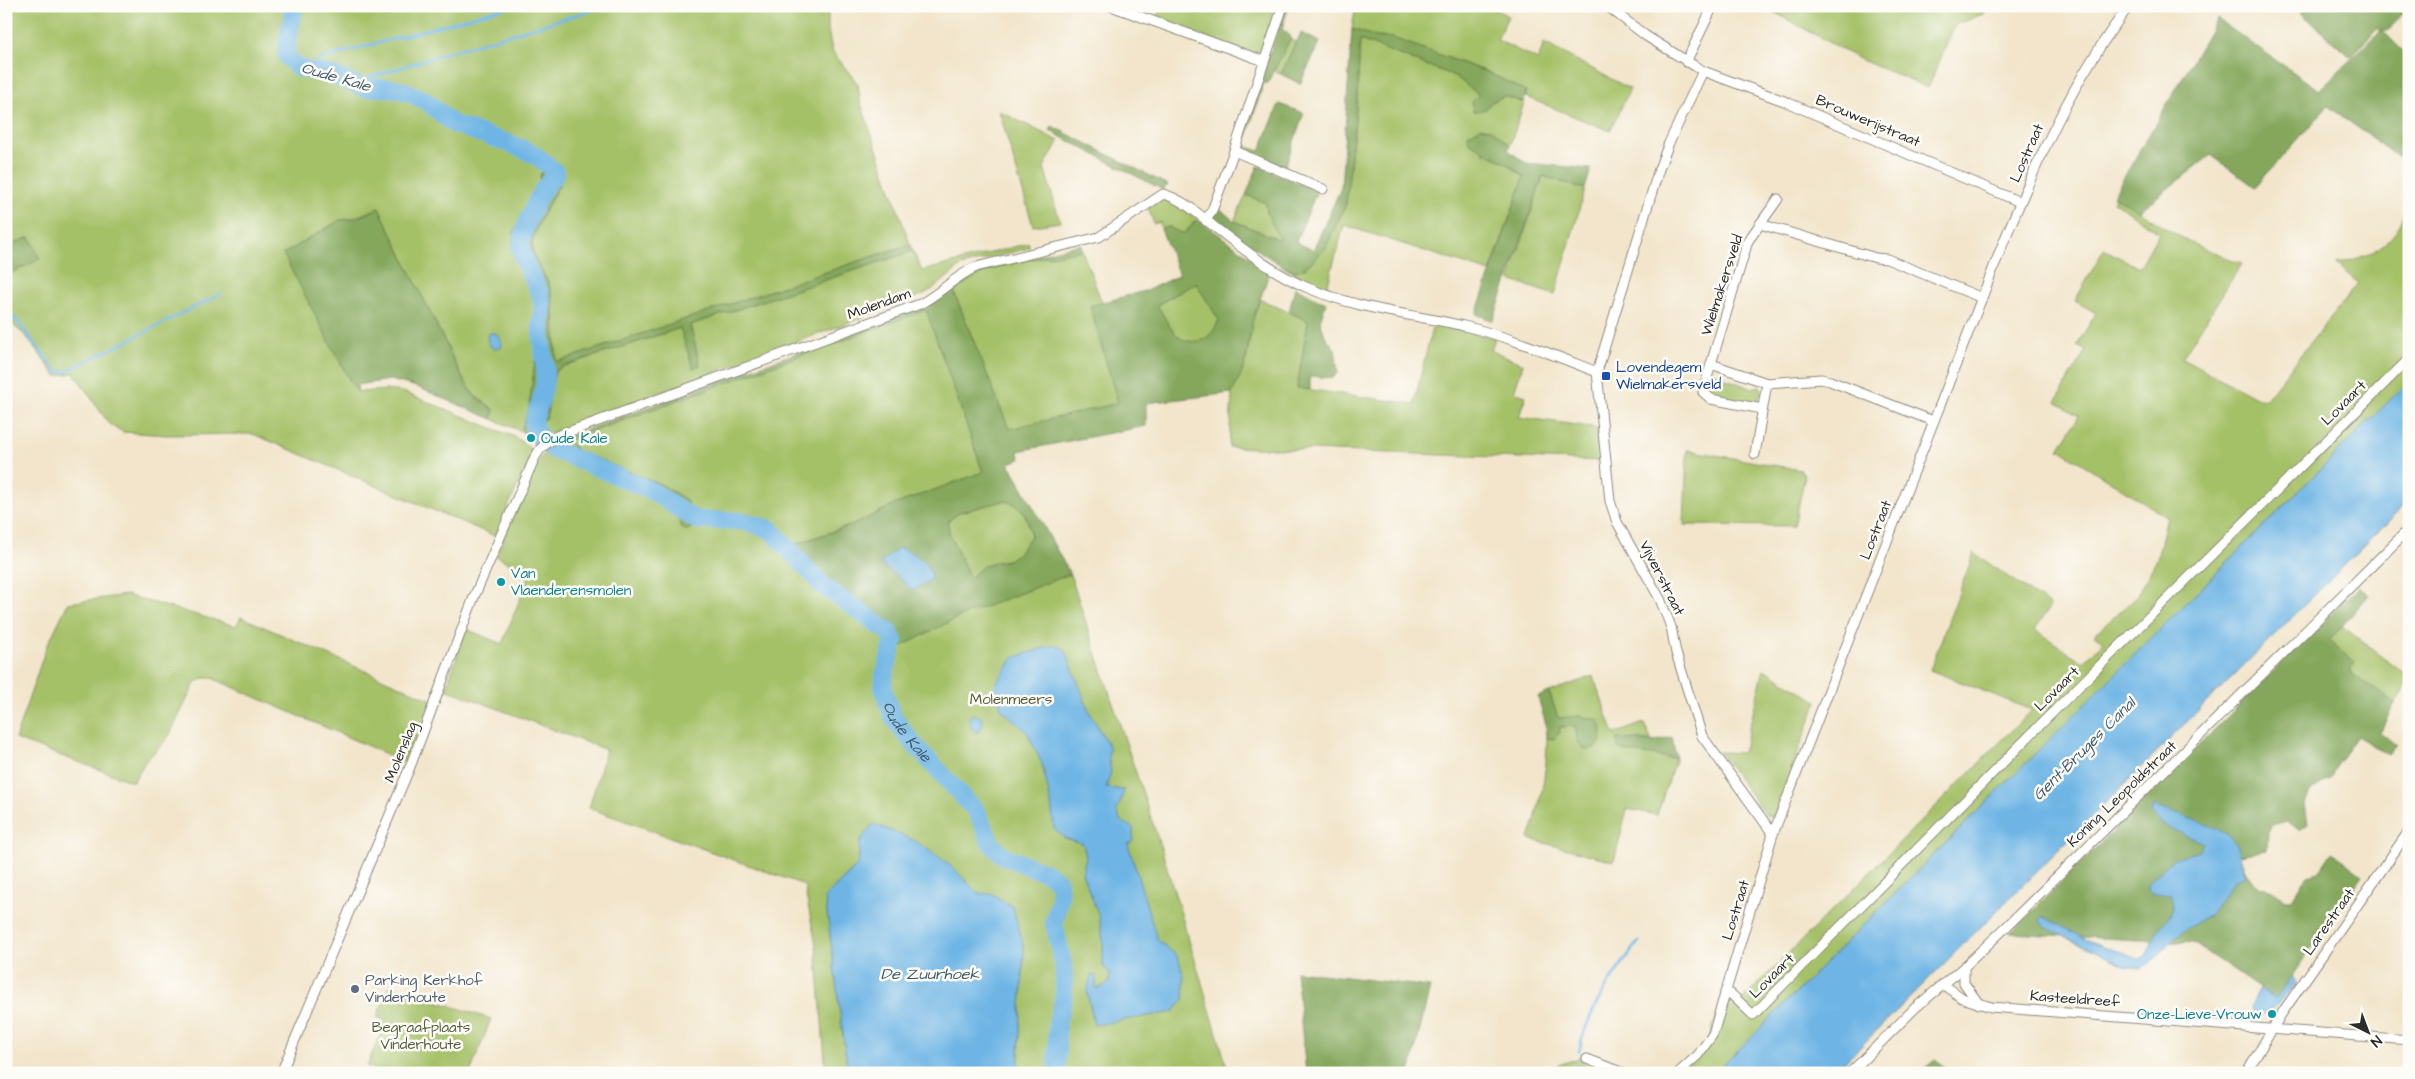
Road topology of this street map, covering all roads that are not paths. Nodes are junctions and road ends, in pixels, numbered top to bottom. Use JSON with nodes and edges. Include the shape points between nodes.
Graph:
{"nodes":[{"id":1,"x":1111,"y":6,"type":"edge"},
{"id":2,"x":1283,"y":6,"type":"edge"},
{"id":3,"x":1607,"y":6,"type":"edge"},
{"id":4,"x":1713,"y":6,"type":"edge"},
{"id":5,"x":2129,"y":6,"type":"edge"},
{"id":6,"x":1264,"y":61,"type":"junction"},
{"id":7,"x":1686,"y":62,"type":"junction"},
{"id":8,"x":1703,"y":71,"type":"junction"},
{"id":9,"x":1234,"y":151,"type":"junction"},
{"id":10,"x":1322,"y":188,"type":"dead end"},
{"id":11,"x":1778,"y":199,"type":"dead end"},
{"id":12,"x":2020,"y":202,"type":"junction"},
{"id":13,"x":1206,"y":221,"type":"junction"},
{"id":14,"x":1760,"y":224,"type":"junction"},
{"id":15,"x":1982,"y":298,"type":"junction"},
{"id":16,"x":2409,"y":359,"type":"edge"},
{"id":17,"x":1711,"y":364,"type":"junction"},
{"id":18,"x":1597,"y":372,"type":"junction"},
{"id":19,"x":1768,"y":383,"type":"junction"},
{"id":20,"x":1762,"y":409,"type":"junction"},
{"id":21,"x":1933,"y":421,"type":"junction"},
{"id":22,"x":546,"y":443,"type":"joint"},
{"id":23,"x":1755,"y":454,"type":"dead end"},
{"id":24,"x":2409,"y":528,"type":"edge"},
{"id":25,"x":2409,"y":831,"type":"edge"},
{"id":26,"x":1773,"y":834,"type":"junction"},
{"id":27,"x":1964,"y":967,"type":"junction"},
{"id":28,"x":1944,"y":985,"type":"junction"},
{"id":29,"x":1726,"y":992,"type":"junction"},
{"id":30,"x":1979,"y":1004,"type":"junction"},
{"id":31,"x":2272,"y":1029,"type":"junction"},
{"id":32,"x":2409,"y":1040,"type":"edge"},
{"id":33,"x":1587,"y":1059,"type":"dead end"},
{"id":34,"x":281,"y":1073,"type":"edge"},
{"id":35,"x":1623,"y":1073,"type":"edge"},
{"id":36,"x":1678,"y":1073,"type":"edge"},
{"id":37,"x":1850,"y":1073,"type":"edge"},
{"id":38,"x":2246,"y":1073,"type":"edge"}],
"edges":[{"from":1,"to":6,"type":"street"},
{"from":2,"to":6,"type":"street"},
{"from":3,"to":7,"type":"street","name":"Brouwerijstraat"},
{"from":4,"to":7,"type":"street"},
{"from":5,"to":12,"type":"street","name":"Lostraat","via":[[2101,44],[2062,110]]},
{"from":6,"to":9,"type":"street"},
{"from":7,"to":8,"type":"street","name":"Brouwerijstraat"},
{"from":8,"to":12,"type":"street","name":"Brouwerijstraat","via":[[1784,101]]},
{"from":8,"to":18,"type":"street","via":[[1659,169]]},
{"from":9,"to":10,"type":"street"},
{"from":9,"to":13,"type":"street","via":[[1214,208]]},
{"from":11,"to":14,"type":"street","name":"Wielmakersveld"},
{"from":12,"to":15,"type":"street","name":"Lostraat"},
{"from":13,"to":18,"type":"street","via":[[1275,270],[1330,298],[1507,337]]},
{"from":13,"to":22,"type":"street","name":"Molendam","via":[[1163,194],[1099,237],[976,267],[920,304],[563,433]]},
{"from":14,"to":15,"type":"street","via":[[1887,259]]},
{"from":14,"to":17,"type":"street","name":"Wielmakersveld","via":[[1748,241]]},
{"from":15,"to":21,"type":"street","name":"Lostraat"},
{"from":16,"to":29,"type":"street","name":"Lovaart","via":[[1753,1015]]},
{"from":17,"to":19,"type":"street"},
{"from":17,"to":20,"type":"street","name":"Wielmakersveld","via":[[1703,392],[1705,395]]},
{"from":18,"to":26,"type":"street","name":"Vijverstraat","via":[[1610,501],[1617,522],[1660,599],[1702,736]]},
{"from":19,"to":20,"type":"street"},
{"from":19,"to":21,"type":"street","via":[[1826,380]]},
{"from":20,"to":23,"type":"street"},
{"from":21,"to":26,"type":"street","name":"Lostraat"},
{"from":22,"to":34,"type":"street","name":"Molenslag","via":[[535,457],[474,597],[410,767]]},
{"from":24,"to":27,"type":"street","name":"Koning Leopoldstraat"},
{"from":25,"to":31,"type":"street","name":"Larestraat"},
{"from":26,"to":29,"type":"street","name":"Lostraat"},
{"from":27,"to":28,"type":"street","name":"Koning Leopoldstraat"},
{"from":27,"to":30,"type":"street","via":[[1964,983]]},
{"from":28,"to":30,"type":"street","name":"Kasteeldreef","via":[[1962,998]]},
{"from":28,"to":37,"type":"street","name":"Koning Leopoldstraat","via":[[1915,1008]]},
{"from":29,"to":36,"type":"street","name":"Lostraat","via":[[1707,1045]]},
{"from":30,"to":31,"type":"street","name":"Kasteeldreef"},
{"from":31,"to":32,"type":"street","name":"Kasteeldreef"},
{"from":31,"to":38,"type":"street","name":"Larestraat"},
{"from":33,"to":35,"type":"street"}]}
